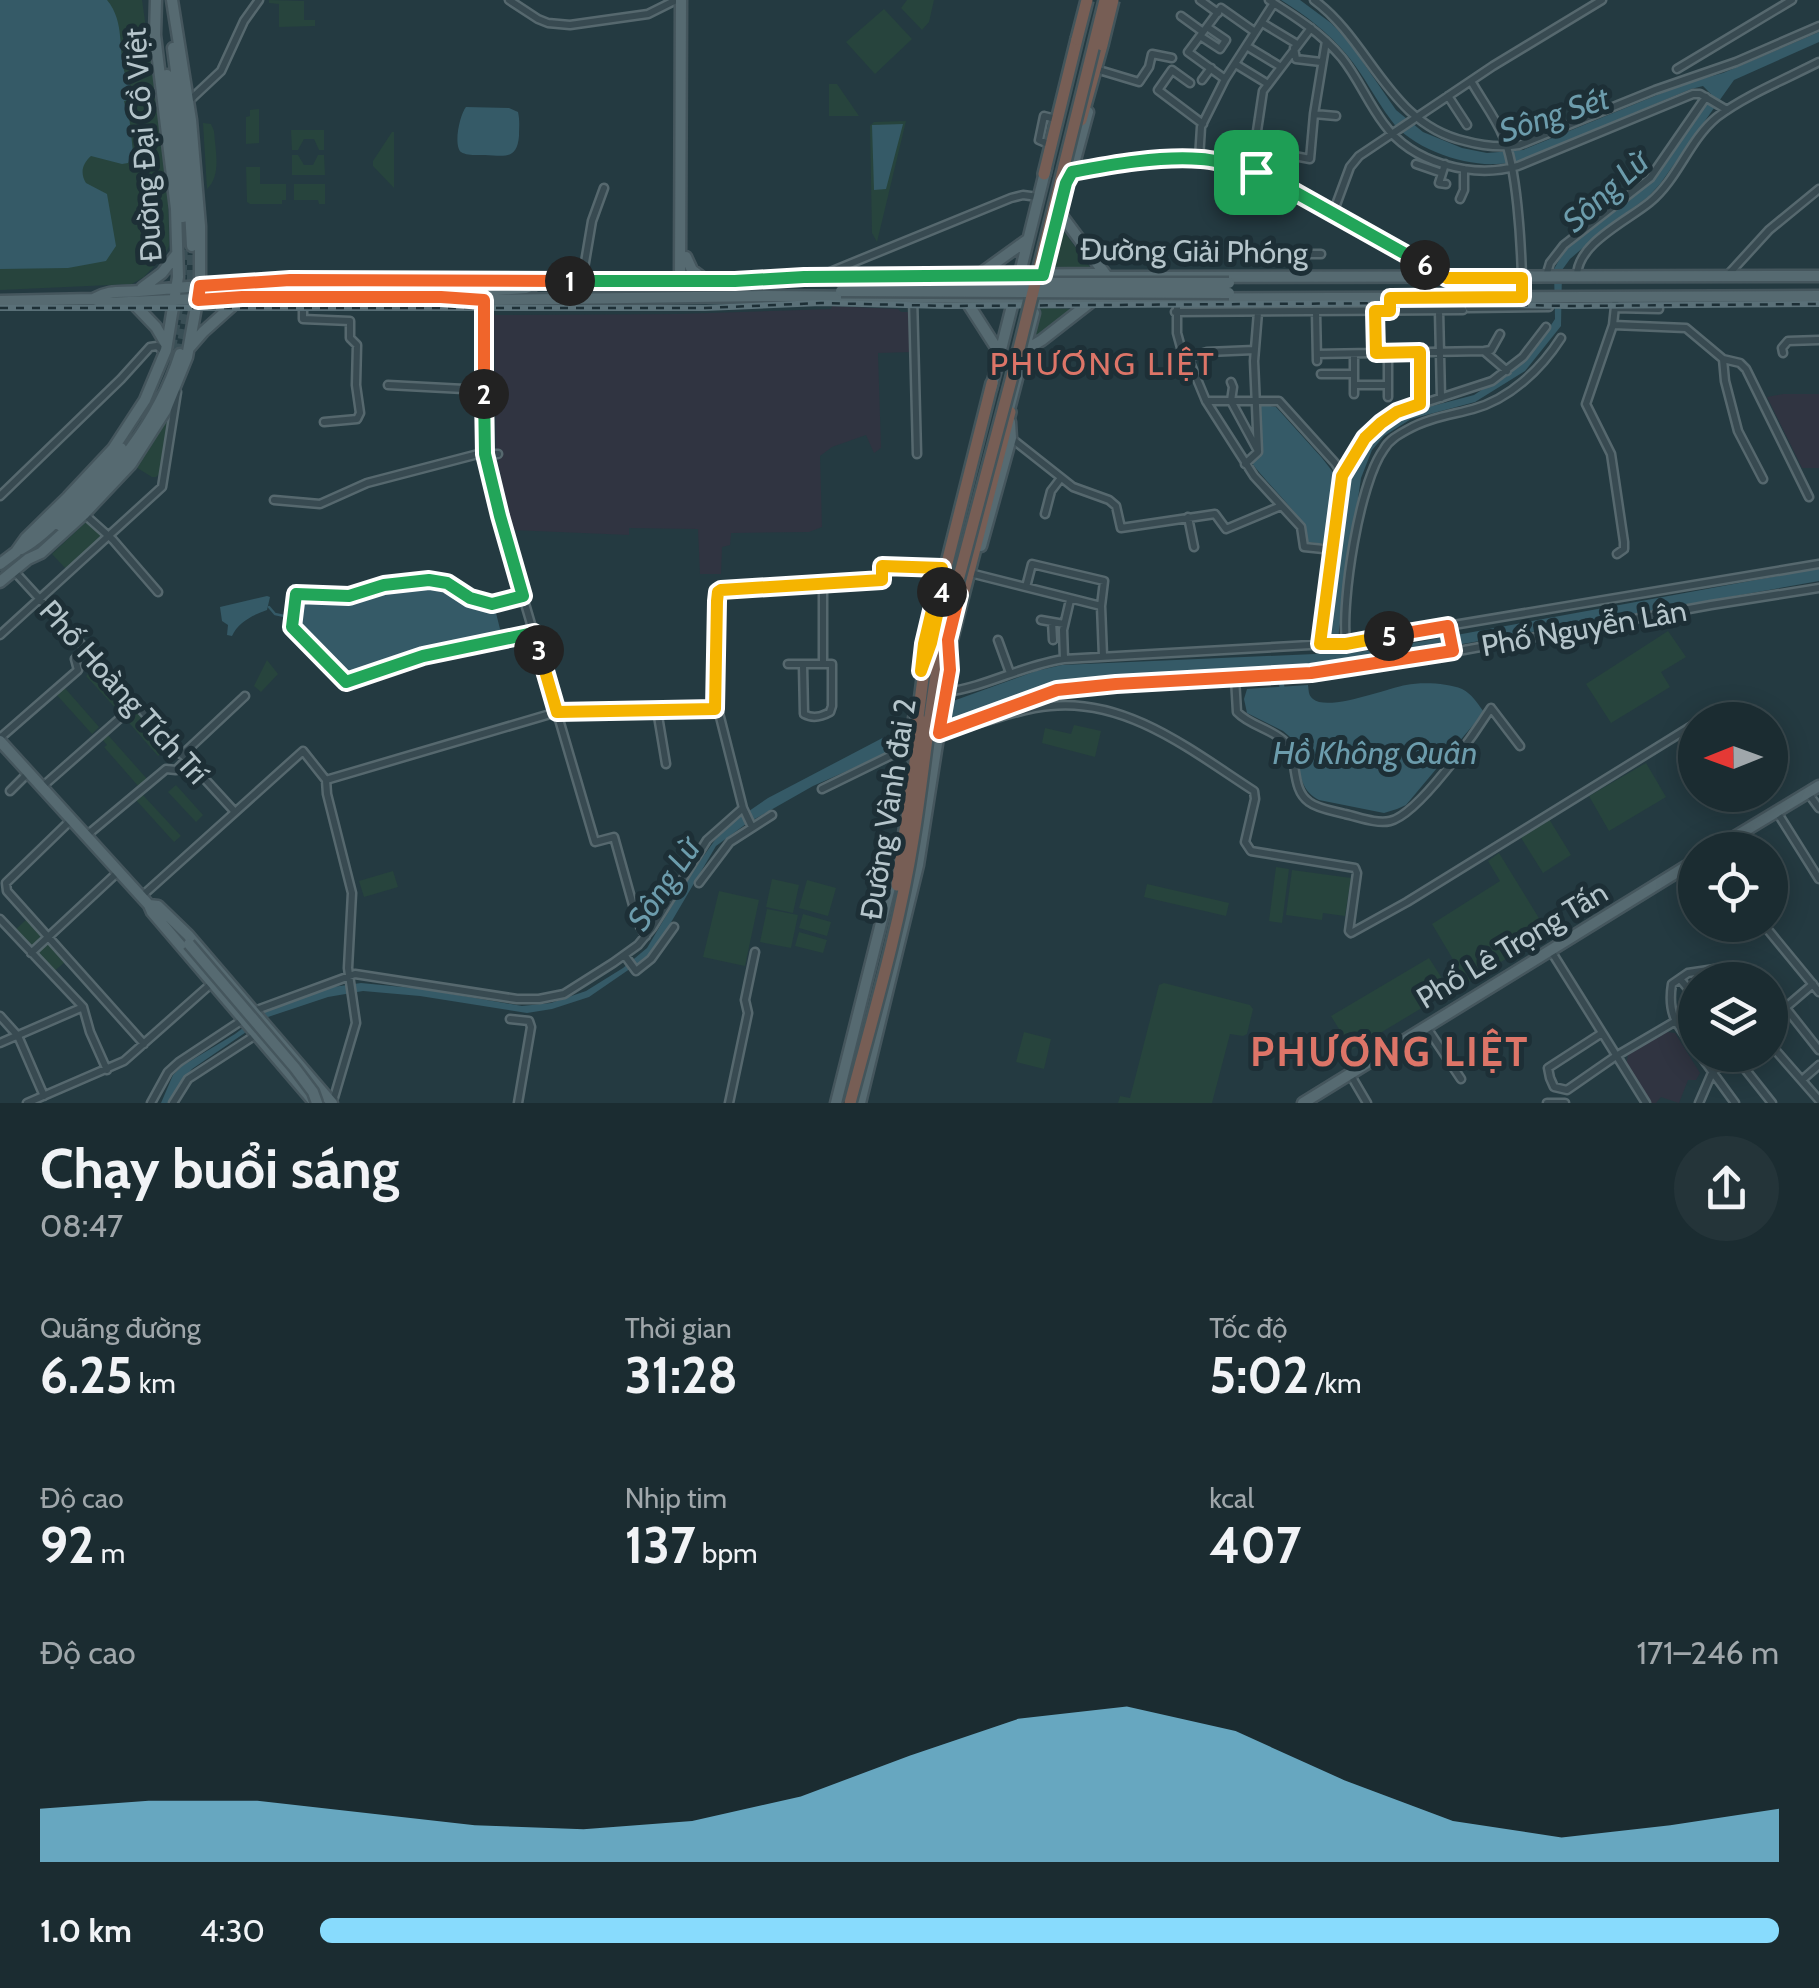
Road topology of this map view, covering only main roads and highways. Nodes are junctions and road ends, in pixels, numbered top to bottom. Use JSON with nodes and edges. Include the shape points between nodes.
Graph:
{"nodes":[{"id":1,"x":172,"y":0,"type":"edge"},
{"id":2,"x":678,"y":0,"type":"edge"},
{"id":3,"x":1100,"y":2,"type":"edge"},
{"id":4,"x":157,"y":5,"type":"edge"},
{"id":5,"x":174,"y":21,"type":"junction"},
{"id":6,"x":1044,"y":174,"type":"junction"},
{"id":7,"x":1069,"y":177,"type":"junction"},
{"id":8,"x":1059,"y":212,"type":"junction"},
{"id":9,"x":1028,"y":240,"type":"junction"},
{"id":10,"x":188,"y":249,"type":"junction"},
{"id":11,"x":683,"y":259,"type":"junction"},
{"id":12,"x":1019,"y":275,"type":"junction"},
{"id":13,"x":1043,"y":275,"type":"junction"},
{"id":14,"x":982,"y":276,"type":"junction"},
{"id":15,"x":1105,"y":276,"type":"junction"},
{"id":16,"x":1819,"y":276,"type":"edge"},
{"id":17,"x":1725,"y":277,"type":"junction"},
{"id":18,"x":1270,"y":278,"type":"junction"},
{"id":19,"x":1522,"y":278,"type":"junction"},
{"id":20,"x":769,"y":280,"type":"junction"},
{"id":21,"x":540,"y":281,"type":"junction"},
{"id":22,"x":582,"y":281,"type":"junction"},
{"id":23,"x":664,"y":281,"type":"junction"},
{"id":24,"x":684,"y":281,"type":"junction"},
{"id":25,"x":709,"y":281,"type":"junction"},
{"id":26,"x":232,"y":282,"type":"junction"},
{"id":27,"x":200,"y":286,"type":"junction"},
{"id":28,"x":176,"y":287,"type":"junction"},
{"id":29,"x":841,"y":287,"type":"junction"},
{"id":30,"x":1229,"y":288,"type":"junction"},
{"id":31,"x":766,"y":296,"type":"junction"},
{"id":32,"x":1819,"y":296,"type":"edge"},
{"id":33,"x":134,"y":297,"type":"junction"},
{"id":34,"x":242,"y":297,"type":"junction"},
{"id":35,"x":1522,"y":297,"type":"junction"},
{"id":36,"x":1726,"y":297,"type":"junction"},
{"id":37,"x":1284,"y":298,"type":"junction"},
{"id":38,"x":582,"y":299,"type":"junction"},
{"id":39,"x":964,"y":299,"type":"junction"},
{"id":40,"x":986,"y":299,"type":"junction"},
{"id":41,"x":1014,"y":299,"type":"junction"},
{"id":42,"x":1037,"y":299,"type":"junction"},
{"id":43,"x":1098,"y":299,"type":"junction"},
{"id":44,"x":198,"y":300,"type":"junction"},
{"id":45,"x":484,"y":300,"type":"junction"},
{"id":46,"x":0,"y":301,"type":"edge"},
{"id":47,"x":175,"y":301,"type":"junction"},
{"id":48,"x":1008,"y":320,"type":"junction"},
{"id":49,"x":1032,"y":321,"type":"junction"},
{"id":50,"x":174,"y":350,"type":"junction"},
{"id":51,"x":1024,"y":350,"type":"junction"},
{"id":52,"x":999,"y":352,"type":"junction"},
{"id":53,"x":992,"y":383,"type":"junction"},
{"id":54,"x":1010,"y":412,"type":"junction"},
{"id":55,"x":28,"y":559,"type":"junction"},
{"id":56,"x":0,"y":564,"type":"edge"},
{"id":57,"x":0,"y":582,"type":"edge"},
{"id":58,"x":942,"y":592,"type":"junction"},
{"id":59,"x":959,"y":595,"type":"junction"},
{"id":60,"x":950,"y":670,"type":"junction"},
{"id":61,"x":921,"y":671,"type":"junction"},
{"id":62,"x":0,"y":740,"type":"edge"},
{"id":63,"x":919,"y":769,"type":"junction"},
{"id":64,"x":1819,"y":786,"type":"edge"},
{"id":65,"x":1744,"y":832,"type":"edge"},
{"id":66,"x":901,"y":838,"type":"junction"},
{"id":67,"x":921,"y":846,"type":"junction"},
{"id":68,"x":1678,"y":872,"type":"edge"},
{"id":69,"x":169,"y":924,"type":"junction"},
{"id":70,"x":252,"y":1014,"type":"junction"},
{"id":71,"x":854,"y":1033,"type":"junction"},
{"id":72,"x":877,"y":1039,"type":"junction"},
{"id":73,"x":303,"y":1068,"type":"junction"},
{"id":74,"x":294,"y":1076,"type":"junction"},
{"id":75,"x":325,"y":1100,"type":"edge"},
{"id":76,"x":843,"y":1103,"type":"edge"},
{"id":77,"x":860,"y":1103,"type":"edge"},
{"id":78,"x":1304,"y":1103,"type":"edge"}],
"edges":[{"from":1,"to":5,"type":"main road","name":"Đường Đại Cồ Việt"},
{"from":2,"to":11,"type":"main road"},
{"from":3,"to":6,"type":"main road"},
{"from":3,"to":6,"type":"highway","bridge":true,"via":[[1077,39]]},
{"from":3,"to":6,"type":"main road","via":[[1048,117]]},
{"from":3,"to":7,"type":"main road"},
{"from":3,"to":7,"type":"main road","via":[[1098,70]]},
{"from":3,"to":7,"type":"highway","bridge":true,"via":[[1102,46]]},
{"from":3,"to":63,"type":"highway","name":"Đường Vành đai 2","bridge":true,"via":[[942,641]]},
{"from":4,"to":10,"type":"main road"},
{"from":5,"to":10,"type":"main road"},
{"from":5,"to":10,"type":"main road","name":"Đường Đại Cồ Việt","via":[[198,193]]},
{"from":6,"to":9,"type":"main road"},
{"from":7,"to":8,"type":"main road"},
{"from":8,"to":13,"type":"main road"},
{"from":8,"to":15,"type":"main road"},
{"from":9,"to":12,"type":"main road"},
{"from":9,"to":14,"type":"main road"},
{"from":10,"to":26,"type":"main road","via":[[208,272]]},
{"from":10,"to":27,"type":"main road","name":"Đường Đại Cồ Việt"},
{"from":10,"to":28,"type":"main road","name":"Đường Đại Cồ Việt"},
{"from":10,"to":33,"type":"main road"},
{"from":11,"to":23,"type":"main road"},
{"from":11,"to":24,"type":"main road"},
{"from":11,"to":25,"type":"main road"},
{"from":12,"to":13,"type":"main road","name":"Đường Giải Phóng"},
{"from":12,"to":14,"type":"main road","name":"Đường Giải Phóng"},
{"from":12,"to":41,"type":"main road"},
{"from":13,"to":15,"type":"main road","name":"Đường Giải Phóng"},
{"from":13,"to":42,"type":"main road"},
{"from":14,"to":20,"type":"main road","name":"Đường Giải Phóng"},
{"from":14,"to":40,"type":"main road","via":[[992,285]]},
{"from":15,"to":18,"type":"main road","name":"Đường Giải Phóng"},
{"from":15,"to":43,"type":"main road"},
{"from":16,"to":17,"type":"main road"},
{"from":17,"to":19,"type":"main road","name":"Đường Giải Phóng"},
{"from":17,"to":36,"type":"main road"},
{"from":18,"to":19,"type":"main road","name":"Đường Giải Phóng"},
{"from":18,"to":30,"type":"main road"},
{"from":19,"to":35,"type":"main road"},
{"from":20,"to":25,"type":"main road","name":"Đường Giải Phóng"},
{"from":20,"to":29,"type":"main road"},
{"from":21,"to":22,"type":"main road","name":"Đường Giải Phóng"},
{"from":21,"to":26,"type":"main road","name":"Đường Giải Phóng"},
{"from":21,"to":45,"type":"main road","via":[[494,290]]},
{"from":22,"to":23,"type":"main road","name":"Đường Giải Phóng"},
{"from":22,"to":38,"type":"main road"},
{"from":23,"to":24,"type":"main road","name":"Đường Giải Phóng"},
{"from":24,"to":25,"type":"main road","name":"Đường Giải Phóng"},
{"from":26,"to":27,"type":"main road","name":"Đường Giải Phóng"},
{"from":27,"to":28,"type":"main road","name":"Đường Giải Phóng"},
{"from":27,"to":44,"type":"main road","name":"Đường Đại Cồ Việt"},
{"from":28,"to":33,"type":"main road","name":"Đường Giải Phóng"},
{"from":28,"to":47,"type":"main road","name":"Đường Đại Cồ Việt"},
{"from":29,"to":30,"type":"main road","bridge":true},
{"from":29,"to":31,"type":"main road"},
{"from":30,"to":37,"type":"main road"},
{"from":31,"to":38,"type":"main road","name":"Đường Giải Phóng"},
{"from":31,"to":39,"type":"main road","name":"Đường Giải Phóng"},
{"from":32,"to":36,"type":"main road"},
{"from":33,"to":46,"type":"main road","via":[[107,292],[94,299]]},
{"from":33,"to":47,"type":"main road","name":"Đường Giải Phóng"},
{"from":33,"to":50,"type":"main road"},
{"from":34,"to":44,"type":"main road","name":"Đường Giải Phóng"},
{"from":34,"to":45,"type":"main road","name":"Đường Giải Phóng"},
{"from":34,"to":50,"type":"main road"},
{"from":35,"to":36,"type":"main road","name":"Đường Giải Phóng","via":[[1616,303]]},
{"from":35,"to":37,"type":"main road","name":"Đường Giải Phóng","via":[[1390,304]]},
{"from":37,"to":43,"type":"main road","name":"Đường Giải Phóng"},
{"from":38,"to":45,"type":"main road","name":"Đường Giải Phóng"},
{"from":39,"to":40,"type":"main road","name":"Đường Giải Phóng"},
{"from":39,"to":52,"type":"main road"},
{"from":40,"to":41,"type":"main road","name":"Đường Giải Phóng"},
{"from":41,"to":42,"type":"main road","name":"Đường Giải Phóng"},
{"from":41,"to":48,"type":"main road"},
{"from":42,"to":43,"type":"main road","name":"Đường Giải Phóng"},
{"from":42,"to":49,"type":"main road"},
{"from":43,"to":51,"type":"main road"},
{"from":44,"to":47,"type":"main road","name":"Đường Giải Phóng"},
{"from":44,"to":50,"type":"main road","name":"Đường Đại Cồ Việt"},
{"from":47,"to":50,"type":"main road","name":"Đường Đại Cồ Việt"},
{"from":48,"to":49,"type":"main road"},
{"from":48,"to":52,"type":"main road"},
{"from":49,"to":51,"type":"main road"},
{"from":50,"to":55,"type":"main road","via":[[159,406],[126,456]]},
{"from":50,"to":55,"type":"main road","via":[[177,386],[139,452],[84,514]]},
{"from":50,"to":56,"type":"main road","via":[[113,448]]},
{"from":51,"to":54,"type":"main road"},
{"from":52,"to":53,"type":"main road"},
{"from":53,"to":58,"type":"main road"},
{"from":53,"to":61,"type":"main road","via":[[976,424]]},
{"from":53,"to":63,"type":"highway","bridge":true,"via":[[928,639],[916,731]]},
{"from":54,"to":59,"type":"main road"},
{"from":54,"to":60,"type":"main road","via":[[1011,438]]},
{"from":54,"to":63,"type":"highway","bridge":true},
{"from":55,"to":57,"type":"main road"},
{"from":58,"to":59,"type":"main road"},
{"from":58,"to":61,"type":"main road"},
{"from":59,"to":60,"type":"main road","via":[[948,640]]},
{"from":60,"to":67,"type":"main road","bridge":true},
{"from":61,"to":66,"type":"main road","bridge":true},
{"from":62,"to":69,"type":"main road"},
{"from":63,"to":76,"type":"highway","name":"Đường Vành đai 2","bridge":true,"via":[[901,904]]},
{"from":64,"to":65,"type":"main road"},
{"from":66,"to":67,"type":"main road"},
{"from":66,"to":71,"type":"main road"},
{"from":67,"to":72,"type":"main road"},
{"from":68,"to":78,"type":"main road","name":"Phố Lê Trọng Tấn"},
{"from":69,"to":70,"type":"main road"},
{"from":69,"to":70,"type":"main road","via":[[213,982]]},
{"from":69,"to":75,"type":"main road","bridge":true},
{"from":70,"to":73,"type":"main road","bridge":true},
{"from":70,"to":74,"type":"main road","bridge":true,"via":[[257,1034]]},
{"from":71,"to":72,"type":"main road"},
{"from":71,"to":76,"type":"main road"},
{"from":72,"to":77,"type":"main road"},
{"from":73,"to":74,"type":"main road"},
{"from":73,"to":75,"type":"main road"},
{"from":74,"to":75,"type":"main road"}]}
